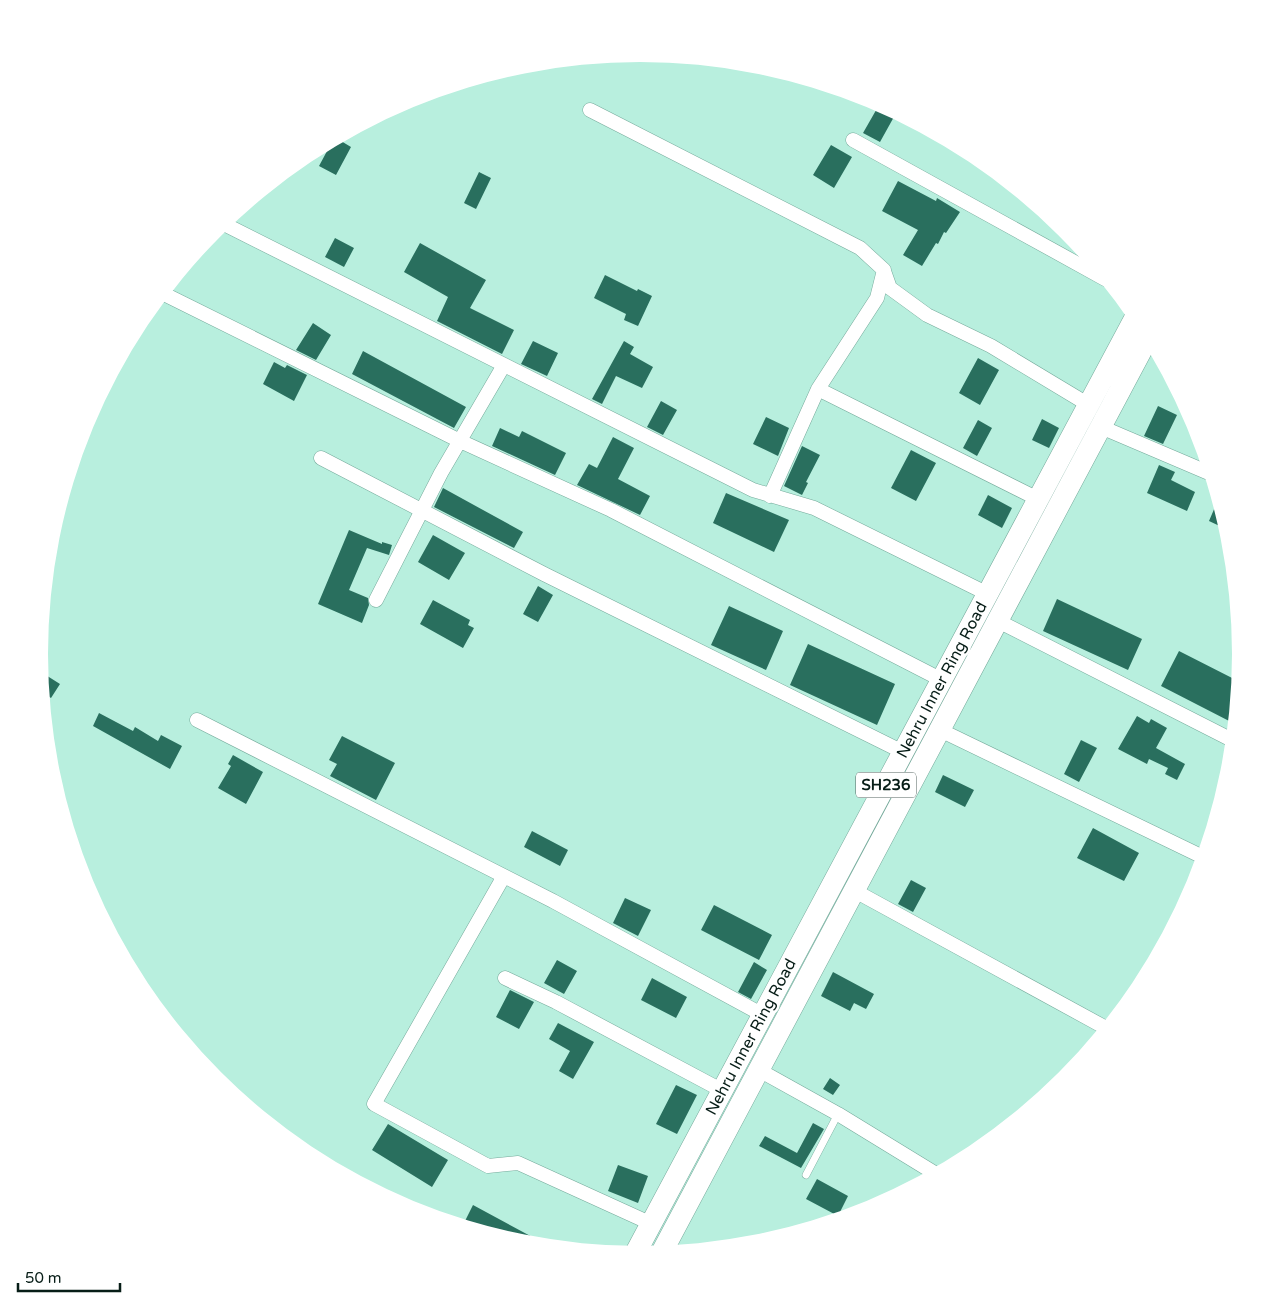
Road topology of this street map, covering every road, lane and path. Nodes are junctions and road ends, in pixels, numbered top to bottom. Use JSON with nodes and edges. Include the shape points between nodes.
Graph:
{"nodes":[{"id":1,"x":590,"y":110,"type":"dead end"},
{"id":2,"x":853,"y":140,"type":"dead end"},
{"id":3,"x":230,"y":227,"type":"edge"},
{"id":4,"x":1089,"y":269,"type":"edge"},
{"id":5,"x":884,"y":270,"type":"junction"},
{"id":6,"x":168,"y":296,"type":"edge"},
{"id":7,"x":1132,"y":324,"type":"edge"},
{"id":8,"x":1145,"y":347,"type":"edge"},
{"id":9,"x":504,"y":365,"type":"junction"},
{"id":10,"x":818,"y":389,"type":"junction"},
{"id":11,"x":1089,"y":404,"type":"junction"},
{"id":12,"x":1101,"y":427,"type":"junction"},
{"id":13,"x":460,"y":441,"type":"junction"},
{"id":14,"x":321,"y":458,"type":"dead end"},
{"id":15,"x":1202,"y":470,"type":"edge"},
{"id":16,"x":770,"y":496,"type":"junction"},
{"id":17,"x":1038,"y":499,"type":"junction"},
{"id":18,"x":423,"y":511,"type":"junction"},
{"id":19,"x":988,"y":594,"type":"junction"},
{"id":20,"x":376,"y":600,"type":"dead end"},
{"id":21,"x":998,"y":621,"type":"junction"},
{"id":22,"x":942,"y":680,"type":"junction"},
{"id":23,"x":196,"y":720,"type":"dead end"},
{"id":24,"x":940,"y":730,"type":"junction"},
{"id":25,"x":1225,"y":737,"type":"edge"},
{"id":26,"x":903,"y":752,"type":"junction"},
{"id":27,"x":1196,"y":855,"type":"edge"},
{"id":28,"x":504,"y":876,"type":"junction"},
{"id":29,"x":855,"y":891,"type":"junction"},
{"id":30,"x":505,"y":978,"type":"dead end"},
{"id":31,"x":763,"y":1014,"type":"junction"},
{"id":32,"x":1100,"y":1025,"type":"edge"},
{"id":33,"x":759,"y":1070,"type":"junction"},
{"id":34,"x":723,"y":1090,"type":"junction"},
{"id":35,"x":838,"y":1114,"type":"junction"},
{"id":36,"x":929,"y":1170,"type":"edge"},
{"id":37,"x":806,"y":1175,"type":"dead end"},
{"id":38,"x":652,"y":1224,"type":"junction"},
{"id":39,"x":666,"y":1245,"type":"edge"},
{"id":40,"x":640,"y":1246,"type":"edge"}],
"edges":[{"from":1,"to":5,"type":"street","via":[[860,248]]},
{"from":2,"to":4,"type":"street"},
{"from":3,"to":9,"type":"street"},
{"from":5,"to":10,"type":"street","via":[[877,298]]},
{"from":5,"to":11,"type":"street","via":[[890,288],[927,315],[991,346]]},
{"from":6,"to":13,"type":"street"},
{"from":7,"to":11,"type":"main road","name":"Nehru Inner Ring Road","number":"SH236"},
{"from":8,"to":12,"type":"main road","number":"SH236"},
{"from":9,"to":13,"type":"street"},
{"from":9,"to":16,"type":"street"},
{"from":10,"to":16,"type":"street"},
{"from":10,"to":17,"type":"street"},
{"from":11,"to":17,"type":"main road","name":"Nehru Inner Ring Road","number":"SH236"},
{"from":12,"to":15,"type":"street"},
{"from":12,"to":21,"type":"main road","number":"SH236"},
{"from":13,"to":18,"type":"street"},
{"from":13,"to":22,"type":"street","via":[[611,510]]},
{"from":14,"to":18,"type":"street"},
{"from":16,"to":19,"type":"street","via":[[814,508]]},
{"from":17,"to":19,"type":"main road","name":"Nehru Inner Ring Road","number":"SH236"},
{"from":18,"to":20,"type":"street"},
{"from":18,"to":26,"type":"street"},
{"from":19,"to":22,"type":"main road","name":"Nehru Inner Ring Road","number":"SH236"},
{"from":21,"to":24,"type":"main road","number":"SH236"},
{"from":21,"to":25,"type":"street"},
{"from":22,"to":26,"type":"main road","name":"Nehru Inner Ring Road","number":"SH236"},
{"from":23,"to":28,"type":"street"},
{"from":24,"to":27,"type":"street"},
{"from":24,"to":29,"type":"main road","number":"SH236"},
{"from":26,"to":31,"type":"main road","name":"Nehru Inner Ring Road","number":"SH236"},
{"from":28,"to":31,"type":"street"},
{"from":28,"to":38,"type":"street","via":[[374,1104],[488,1166],[518,1163]]},
{"from":29,"to":32,"type":"street"},
{"from":29,"to":33,"type":"main road","number":"SH236"},
{"from":30,"to":34,"type":"street"},
{"from":31,"to":34,"type":"main road","name":"Nehru Inner Ring Road","number":"SH236"},
{"from":33,"to":35,"type":"street"},
{"from":33,"to":39,"type":"main road","number":"SH236"},
{"from":34,"to":38,"type":"main road","name":"Nehru Inner Ring Road","number":"SH236"},
{"from":35,"to":36,"type":"street"},
{"from":35,"to":37,"type":"lane"},
{"from":38,"to":40,"type":"main road","name":"Nehru Inner Ring Road","number":"SH236"}]}
